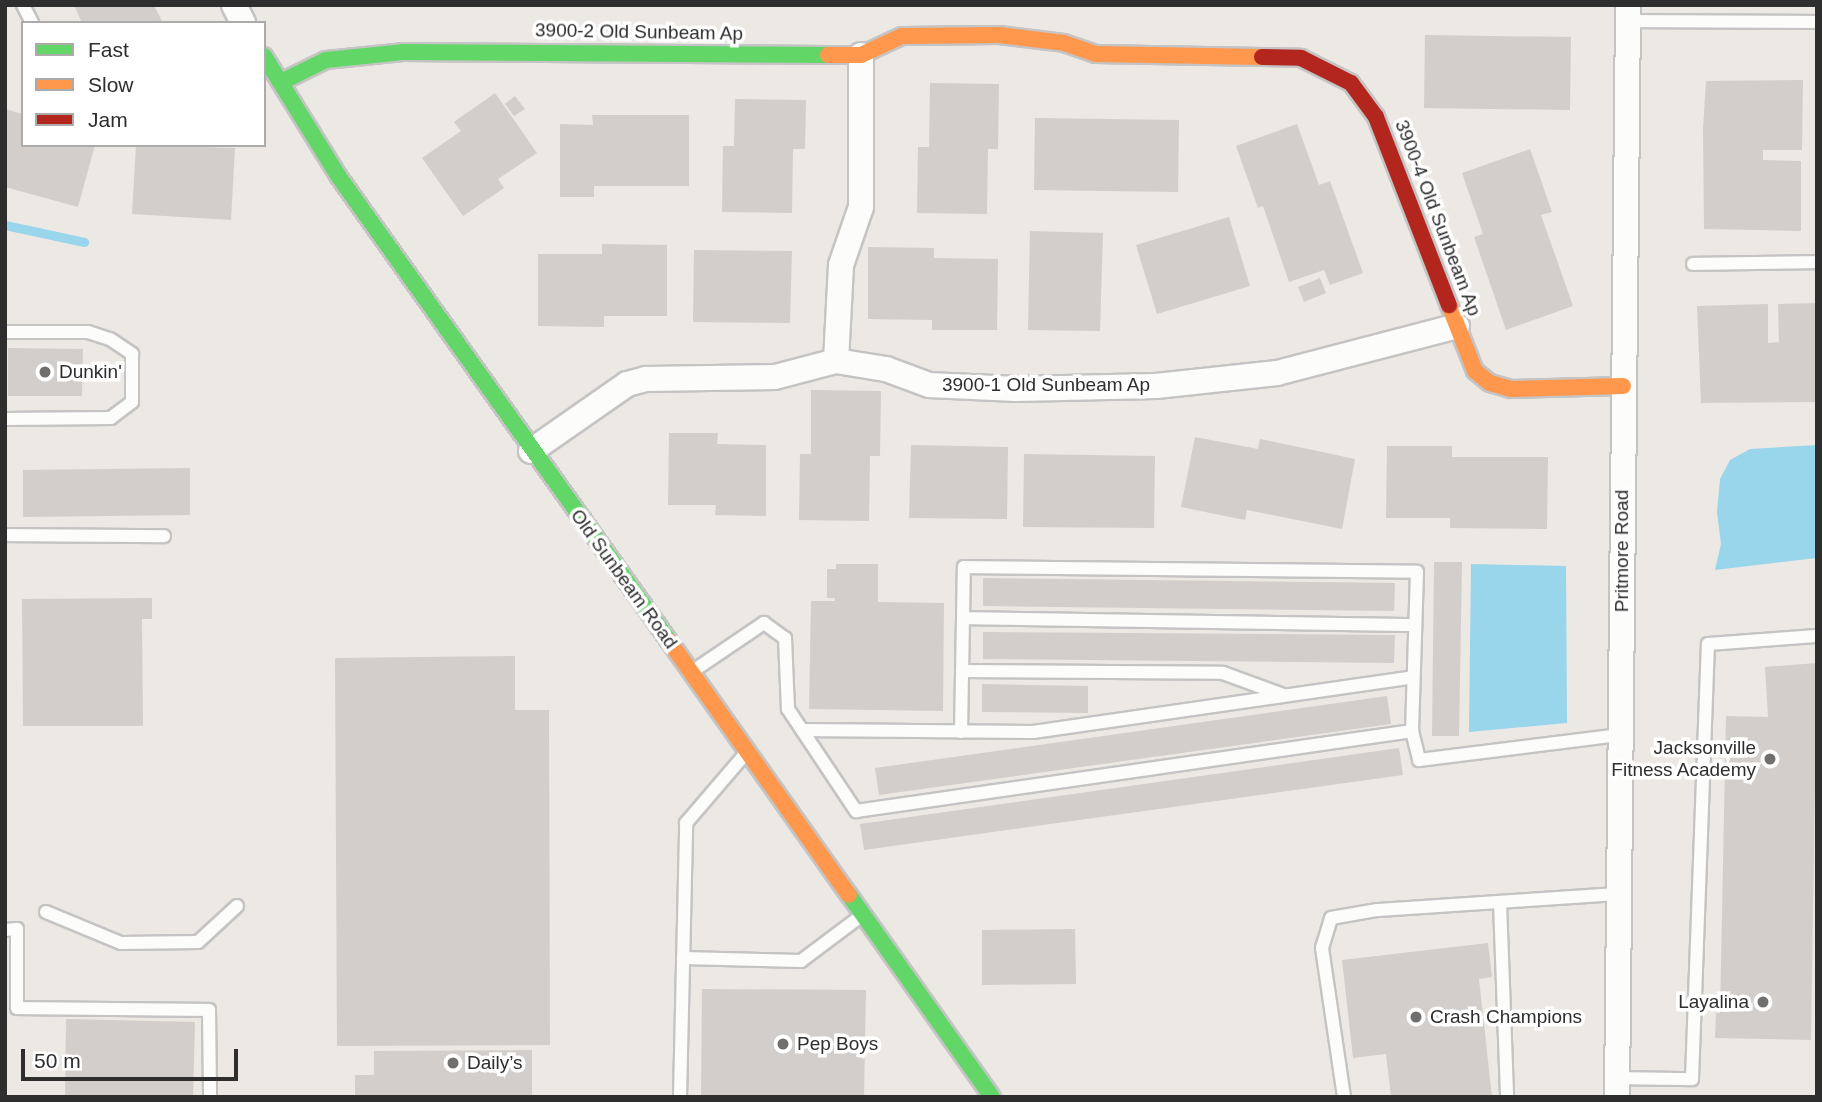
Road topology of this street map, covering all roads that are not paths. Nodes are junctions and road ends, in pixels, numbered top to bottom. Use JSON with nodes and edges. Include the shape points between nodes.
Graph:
{"nodes":[{"id":1,"x":23,"y":5,"type":"edge"},
{"id":2,"x":234,"y":5,"type":"edge"},
{"id":3,"x":1628,"y":13,"type":"edge"},
{"id":4,"x":31,"y":21,"type":"edge"},
{"id":5,"x":242,"y":21,"type":"edge"},
{"id":6,"x":1817,"y":22,"type":"edge"},
{"id":7,"x":999,"y":35,"type":"joint"},
{"id":8,"x":861,"y":55,"type":"junction"},
{"id":9,"x":266,"y":59,"type":"edge"},
{"id":10,"x":281,"y":82,"type":"junction"},
{"id":11,"x":266,"y":90,"type":"edge"},
{"id":12,"x":1817,"y":262,"type":"edge"},
{"id":13,"x":1693,"y":264,"type":"dead end"},
{"id":14,"x":1457,"y":326,"type":"junction"},
{"id":15,"x":5,"y":332,"type":"edge"},
{"id":16,"x":836,"y":361,"type":"junction"},
{"id":17,"x":1623,"y":386,"type":"junction"},
{"id":18,"x":5,"y":419,"type":"edge"},
{"id":19,"x":531,"y":451,"type":"junction"},
{"id":20,"x":5,"y":535,"type":"edge"},
{"id":21,"x":164,"y":536,"type":"dead end"},
{"id":22,"x":963,"y":618,"type":"junction"},
{"id":23,"x":1415,"y":625,"type":"junction"},
{"id":24,"x":1817,"y":636,"type":"edge"},
{"id":25,"x":692,"y":671,"type":"junction"},
{"id":26,"x":962,"y":671,"type":"junction"},
{"id":27,"x":1413,"y":677,"type":"junction"},
{"id":28,"x":1285,"y":696,"type":"junction"},
{"id":29,"x":802,"y":730,"type":"junction"},
{"id":30,"x":1412,"y":731,"type":"junction"},
{"id":31,"x":961,"y":732,"type":"junction"},
{"id":32,"x":1620,"y":736,"type":"junction"},
{"id":33,"x":748,"y":750,"type":"junction"},
{"id":34,"x":1618,"y":894,"type":"junction"},
{"id":35,"x":1500,"y":902,"type":"junction"},
{"id":36,"x":237,"y":906,"type":"dead end"},
{"id":37,"x":46,"y":912,"type":"dead end"},
{"id":38,"x":862,"y":915,"type":"junction"},
{"id":39,"x":5,"y":929,"type":"edge"},
{"id":40,"x":683,"y":958,"type":"junction"},
{"id":41,"x":1617,"y":1087,"type":"edge"},
{"id":42,"x":211,"y":1097,"type":"edge"},
{"id":43,"x":680,"y":1097,"type":"edge"},
{"id":44,"x":992,"y":1097,"type":"edge"},
{"id":45,"x":1344,"y":1097,"type":"edge"},
{"id":46,"x":1507,"y":1097,"type":"edge"}],
"edges":[{"from":1,"to":4,"type":"lane"},
{"from":2,"to":5,"type":"street"},
{"from":3,"to":6,"type":"lane"},
{"from":3,"to":17,"type":"street","name":"Pritmore Road"},
{"from":7,"to":8,"type":"street","name":"3900-2 Old Sunbeam Ap","via":[[902,36]]},
{"from":7,"to":14,"type":"street","name":"3900-4 Old Sunbeam Ap","via":[[1064,43],[1096,54],[1301,58],[1351,83],[1376,117]]},
{"from":8,"to":10,"type":"street","name":"3900-2 Old Sunbeam Ap","via":[[403,51],[326,60]]},
{"from":8,"to":16,"type":"street","via":[[861,206],[841,265]]},
{"from":9,"to":10,"type":"street","name":"Old Sunbeam Road"},
{"from":10,"to":11,"type":"lane"},
{"from":10,"to":19,"type":"street","name":"Old Sunbeam Road","via":[[339,177]]},
{"from":12,"to":13,"type":"lane"},
{"from":14,"to":16,"type":"street","name":"3900-1 Old Sunbeam Ap","via":[[1277,373],[1156,386],[1016,389],[929,385],[886,369]]},
{"from":14,"to":17,"type":"street","name":"3900-4 Old Sunbeam Ap","via":[[1475,371],[1490,383],[1511,389]]},
{"from":15,"to":18,"type":"lane","via":[[88,332],[110,339],[132,354],[132,402],[111,418]]},
{"from":16,"to":19,"type":"street","name":"3900-1 Old Sunbeam Ap","via":[[775,377],[646,379],[627,384]]},
{"from":17,"to":32,"type":"street","name":"Pritmore Road"},
{"from":19,"to":25,"type":"street","name":"Old Sunbeam Road"},
{"from":20,"to":21,"type":"lane"},
{"from":22,"to":23,"type":"lane"},
{"from":22,"to":23,"type":"lane","via":[[964,567],[1417,572]]},
{"from":22,"to":26,"type":"lane"},
{"from":23,"to":27,"type":"lane"},
{"from":24,"to":41,"type":"lane","via":[[1708,644],[1692,1079]]},
{"from":25,"to":29,"type":"lane","via":[[764,624],[785,638],[788,709]]},
{"from":25,"to":33,"type":"street","name":"Old Sunbeam Road"},
{"from":26,"to":28,"type":"lane","via":[[1223,673]]},
{"from":26,"to":31,"type":"lane"},
{"from":27,"to":28,"type":"lane"},
{"from":27,"to":30,"type":"lane"},
{"from":28,"to":31,"type":"lane","via":[[1033,732]]},
{"from":29,"to":30,"type":"lane","via":[[856,811]]},
{"from":29,"to":31,"type":"lane"},
{"from":30,"to":32,"type":"lane","via":[[1419,760]]},
{"from":32,"to":34,"type":"street","name":"Pritmore Road"},
{"from":33,"to":38,"type":"street","name":"Old Sunbeam Road"},
{"from":33,"to":40,"type":"lane","via":[[686,823]]},
{"from":34,"to":35,"type":"lane"},
{"from":34,"to":41,"type":"street","name":"Pritmore Road"},
{"from":35,"to":45,"type":"lane","via":[[1377,910],[1331,918],[1322,948]]},
{"from":35,"to":46,"type":"lane"},
{"from":36,"to":37,"type":"lane","via":[[198,942],[121,943]]},
{"from":38,"to":40,"type":"lane","via":[[800,961]]},
{"from":38,"to":44,"type":"street","name":"Old Sunbeam Road"},
{"from":39,"to":42,"type":"lane","via":[[17,929],[17,1008],[209,1010]]},
{"from":40,"to":43,"type":"lane"}]}
